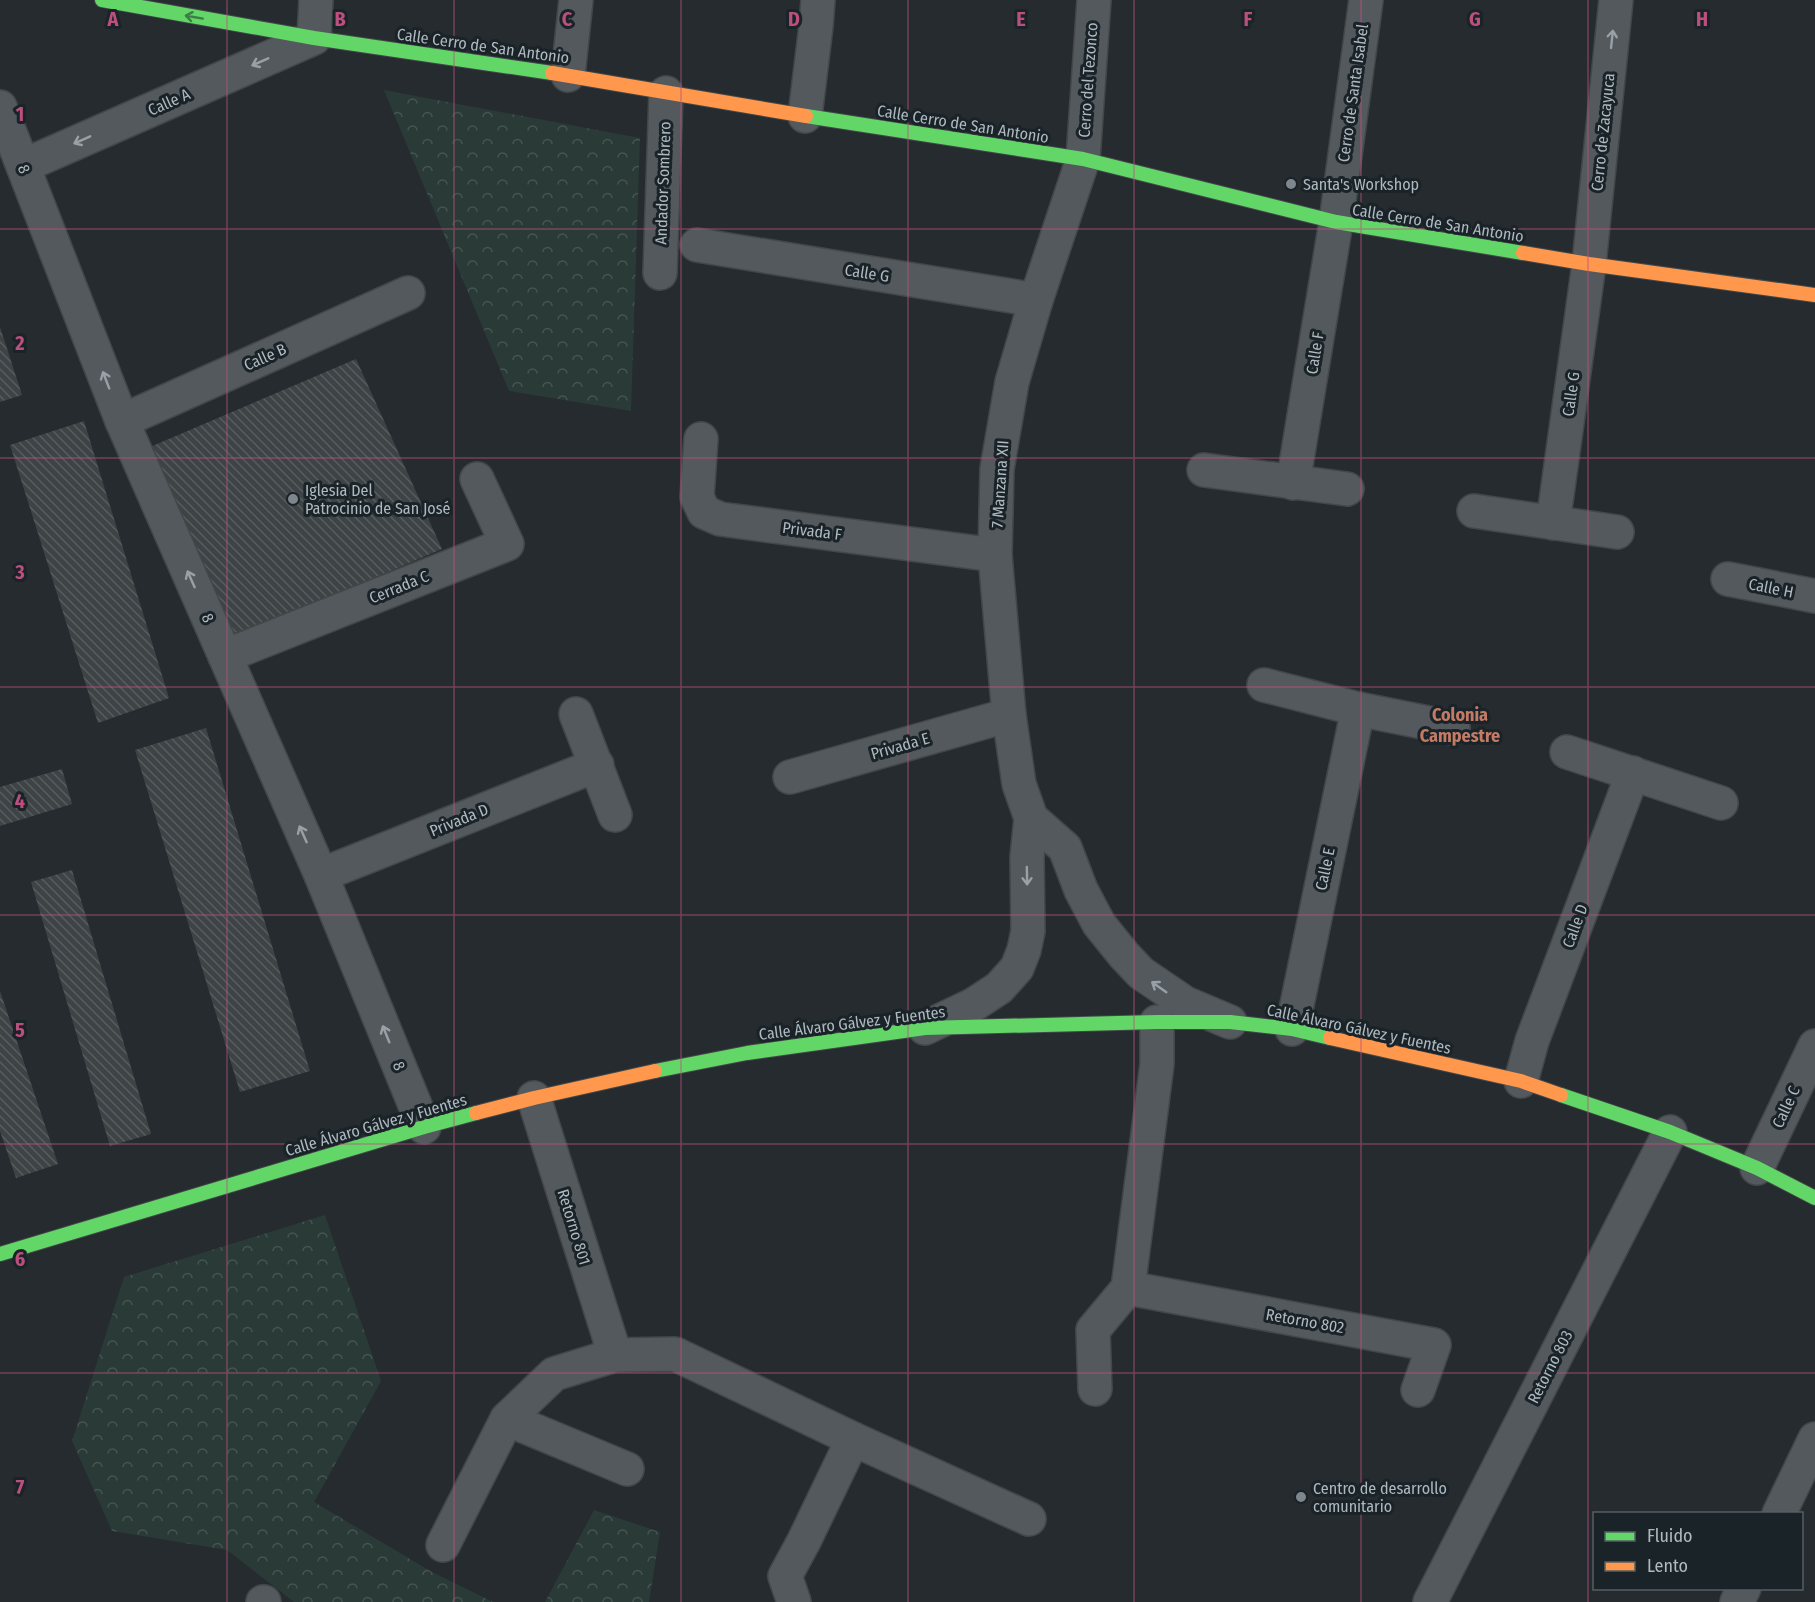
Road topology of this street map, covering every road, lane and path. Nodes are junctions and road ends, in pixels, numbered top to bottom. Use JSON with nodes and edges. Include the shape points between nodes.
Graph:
{"nodes":[{"id":1,"x":102,"y":0,"type":"edge"},
{"id":2,"x":316,"y":0,"type":"edge"},
{"id":3,"x":576,"y":0,"type":"edge"},
{"id":4,"x":818,"y":0,"type":"edge"},
{"id":5,"x":1094,"y":0,"type":"edge"},
{"id":6,"x":1366,"y":0,"type":"edge"},
{"id":7,"x":1616,"y":0,"type":"edge"},
{"id":8,"x":314,"y":38,"type":"junction"},
{"id":9,"x":568,"y":75,"type":"junction"},
{"id":10,"x":666,"y":93,"type":"junction"},
{"id":11,"x":0,"y":107,"type":"edge"},
{"id":12,"x":805,"y":116,"type":"junction"},
{"id":13,"x":1083,"y":159,"type":"junction"},
{"id":14,"x":23,"y":166,"type":"junction"},
{"id":15,"x":1336,"y":222,"type":"junction"},
{"id":16,"x":697,"y":245,"type":"dead end"},
{"id":17,"x":1589,"y":264,"type":"junction"},
{"id":18,"x":660,"y":273,"type":"dead end"},
{"id":19,"x":408,"y":293,"type":"dead end"},
{"id":20,"x":1815,"y":295,"type":"edge"},
{"id":21,"x":1036,"y":300,"type":"junction"},
{"id":22,"x":122,"y":421,"type":"junction"},
{"id":23,"x":701,"y":439,"type":"dead end"},
{"id":24,"x":1204,"y":470,"type":"dead end"},
{"id":25,"x":477,"y":479,"type":"dead end"},
{"id":26,"x":1293,"y":483,"type":"junction"},
{"id":27,"x":1347,"y":489,"type":"dead end"},
{"id":28,"x":1474,"y":511,"type":"dead end"},
{"id":29,"x":1553,"y":523,"type":"junction"},
{"id":30,"x":1617,"y":532,"type":"dead end"},
{"id":31,"x":995,"y":555,"type":"junction"},
{"id":32,"x":1728,"y":579,"type":"dead end"},
{"id":33,"x":1815,"y":596,"type":"edge"},
{"id":34,"x":225,"y":656,"type":"junction"},
{"id":35,"x":1264,"y":685,"type":"dead end"},
{"id":36,"x":1358,"y":709,"type":"junction"},
{"id":37,"x":576,"y":714,"type":"dead end"},
{"id":38,"x":1010,"y":716,"type":"junction"},
{"id":39,"x":1453,"y":728,"type":"dead end"},
{"id":40,"x":1568,"y":752,"type":"dead end"},
{"id":41,"x":597,"y":765,"type":"junction"},
{"id":42,"x":1633,"y":773,"type":"junction"},
{"id":43,"x":790,"y":777,"type":"dead end"},
{"id":44,"x":1721,"y":803,"type":"dead end"},
{"id":45,"x":615,"y":815,"type":"dead end"},
{"id":46,"x":1031,"y":818,"type":"junction"},
{"id":47,"x":321,"y":875,"type":"junction"},
{"id":48,"x":1157,"y":1022,"type":"junction"},
{"id":49,"x":1230,"y":1022,"type":"junction"},
{"id":50,"x":925,"y":1028,"type":"junction"},
{"id":51,"x":1292,"y":1029,"type":"junction"},
{"id":52,"x":1815,"y":1046,"type":"edge"},
{"id":53,"x":1521,"y":1081,"type":"junction"},
{"id":54,"x":534,"y":1098,"type":"junction"},
{"id":55,"x":423,"y":1127,"type":"junction"},
{"id":56,"x":1670,"y":1132,"type":"junction"},
{"id":57,"x":1757,"y":1168,"type":"junction"},
{"id":58,"x":1815,"y":1198,"type":"edge"},
{"id":59,"x":0,"y":1254,"type":"edge"},
{"id":60,"x":1128,"y":1288,"type":"junction"},
{"id":61,"x":615,"y":1355,"type":"junction"},
{"id":62,"x":1095,"y":1389,"type":"dead end"},
{"id":63,"x":1418,"y":1390,"type":"dead end"},
{"id":64,"x":507,"y":1419,"type":"junction"},
{"id":65,"x":853,"y":1439,"type":"junction"},
{"id":66,"x":1815,"y":1439,"type":"edge"},
{"id":67,"x":627,"y":1469,"type":"dead end"},
{"id":68,"x":1780,"y":1512,"type":"edge"},
{"id":69,"x":1029,"y":1519,"type":"dead end"},
{"id":70,"x":443,"y":1545,"type":"dead end"},
{"id":71,"x":794,"y":1602,"type":"edge"},
{"id":72,"x":1430,"y":1602,"type":"edge"}],
"edges":[{"from":8,"to":1,"type":"street","name":"Calle Cerro de San Antonio","one_way":true},
{"from":2,"to":8,"type":"street"},
{"from":3,"to":9,"type":"street"},
{"from":4,"to":12,"type":"street"},
{"from":5,"to":13,"type":"street","name":"Cerro del Tezonco"},
{"from":6,"to":15,"type":"street","name":"Cerro de Santa Isabel"},
{"from":17,"to":7,"type":"street","name":"Cerro de Zacayuca","one_way":true},
{"from":8,"to":9,"type":"street","name":"Calle Cerro de San Antonio"},
{"from":8,"to":14,"type":"street","name":"Calle A","one_way":true},
{"from":9,"to":10,"type":"street","name":"Calle Cerro de San Antonio"},
{"from":10,"to":12,"type":"street","name":"Calle Cerro de San Antonio"},
{"from":10,"to":18,"type":"street","name":"Andador Sombrero"},
{"from":11,"to":14,"type":"street","name":"8"},
{"from":12,"to":13,"type":"street","name":"Calle Cerro de San Antonio"},
{"from":13,"to":15,"type":"street","name":"Calle Cerro de San Antonio"},
{"from":13,"to":21,"type":"street","name":"7 Manzana XII"},
{"from":22,"to":14,"type":"street","name":"8","one_way":true},
{"from":15,"to":17,"type":"street","name":"Calle Cerro de San Antonio"},
{"from":15,"to":26,"type":"street","name":"Calle F"},
{"from":16,"to":21,"type":"street","name":"Calle G"},
{"from":17,"to":20,"type":"street","name":"Calle Cerro de San Antonio"},
{"from":17,"to":29,"type":"street","name":"Calle G"},
{"from":19,"to":22,"type":"street","name":"Calle B"},
{"from":21,"to":31,"type":"street","name":"7 Manzana XII","via":[[1012,382],[997,469]]},
{"from":34,"to":22,"type":"street","name":"8","one_way":true},
{"from":23,"to":31,"type":"street","name":"Privada F","via":[[697,497],[704,512],[720,519]]},
{"from":24,"to":26,"type":"street"},
{"from":25,"to":34,"type":"street","name":"Cerrada C","via":[[507,544]]},
{"from":26,"to":27,"type":"street"},
{"from":28,"to":29,"type":"street"},
{"from":29,"to":30,"type":"street"},
{"from":31,"to":38,"type":"street","name":"7 Manzana XII"},
{"from":32,"to":33,"type":"street","name":"Calle H"},
{"from":47,"to":34,"type":"street","name":"8","one_way":true},
{"from":35,"to":36,"type":"street"},
{"from":36,"to":39,"type":"street"},
{"from":36,"to":51,"type":"street","name":"Calle E"},
{"from":37,"to":41,"type":"street"},
{"from":38,"to":43,"type":"street","name":"Privada E"},
{"from":38,"to":46,"type":"street","name":"7 Manzana XII","via":[[1019,784]]},
{"from":40,"to":42,"type":"street"},
{"from":41,"to":45,"type":"street"},
{"from":41,"to":47,"type":"street","name":"Privada D"},
{"from":42,"to":44,"type":"street"},
{"from":42,"to":53,"type":"street","name":"Calle D","via":[[1532,1041]]},
{"from":49,"to":46,"type":"street","one_way":true,"via":[[1185,1003],[1124,956],[1099,924],[1065,848]]},
{"from":46,"to":50,"type":"street","one_way":true,"via":[[1028,931],[1017,968],[999,988],[973,1005]]},
{"from":55,"to":47,"type":"street","name":"8","one_way":true},
{"from":48,"to":49,"type":"street","name":"Calle Álvaro Gálvez y Fuentes"},
{"from":48,"to":50,"type":"street","name":"Calle Álvaro Gálvez y Fuentes"},
{"from":48,"to":60,"type":"street","via":[[1157,1064]]},
{"from":49,"to":51,"type":"street","name":"Calle Álvaro Gálvez y Fuentes"},
{"from":50,"to":54,"type":"street","name":"Calle Álvaro Gálvez y Fuentes","via":[[747,1053]]},
{"from":51,"to":53,"type":"street","name":"Calle Álvaro Gálvez y Fuentes"},
{"from":52,"to":57,"type":"street","name":"Calle C"},
{"from":53,"to":56,"type":"street","name":"Calle Álvaro Gálvez y Fuentes"},
{"from":54,"to":55,"type":"street","name":"Calle Álvaro Gálvez y Fuentes"},
{"from":54,"to":61,"type":"street","name":"Retorno 801"},
{"from":55,"to":59,"type":"street","name":"Calle Álvaro Gálvez y Fuentes"},
{"from":56,"to":57,"type":"street","name":"Calle Álvaro Gálvez y Fuentes"},
{"from":56,"to":72,"type":"street","name":"Retorno 803"},
{"from":57,"to":58,"type":"street","name":"Calle Álvaro Gálvez y Fuentes"},
{"from":60,"to":62,"type":"street","via":[[1093,1330]]},
{"from":60,"to":63,"type":"street","name":"Retorno 802","via":[[1434,1345]]},
{"from":61,"to":64,"type":"street","via":[[554,1374]]},
{"from":61,"to":65,"type":"street","via":[[675,1354]]},
{"from":64,"to":67,"type":"street"},
{"from":64,"to":70,"type":"street"},
{"from":65,"to":69,"type":"street","via":[[963,1504]]},
{"from":65,"to":71,"type":"street","via":[[785,1576]]},
{"from":66,"to":68,"type":"street"}]}
